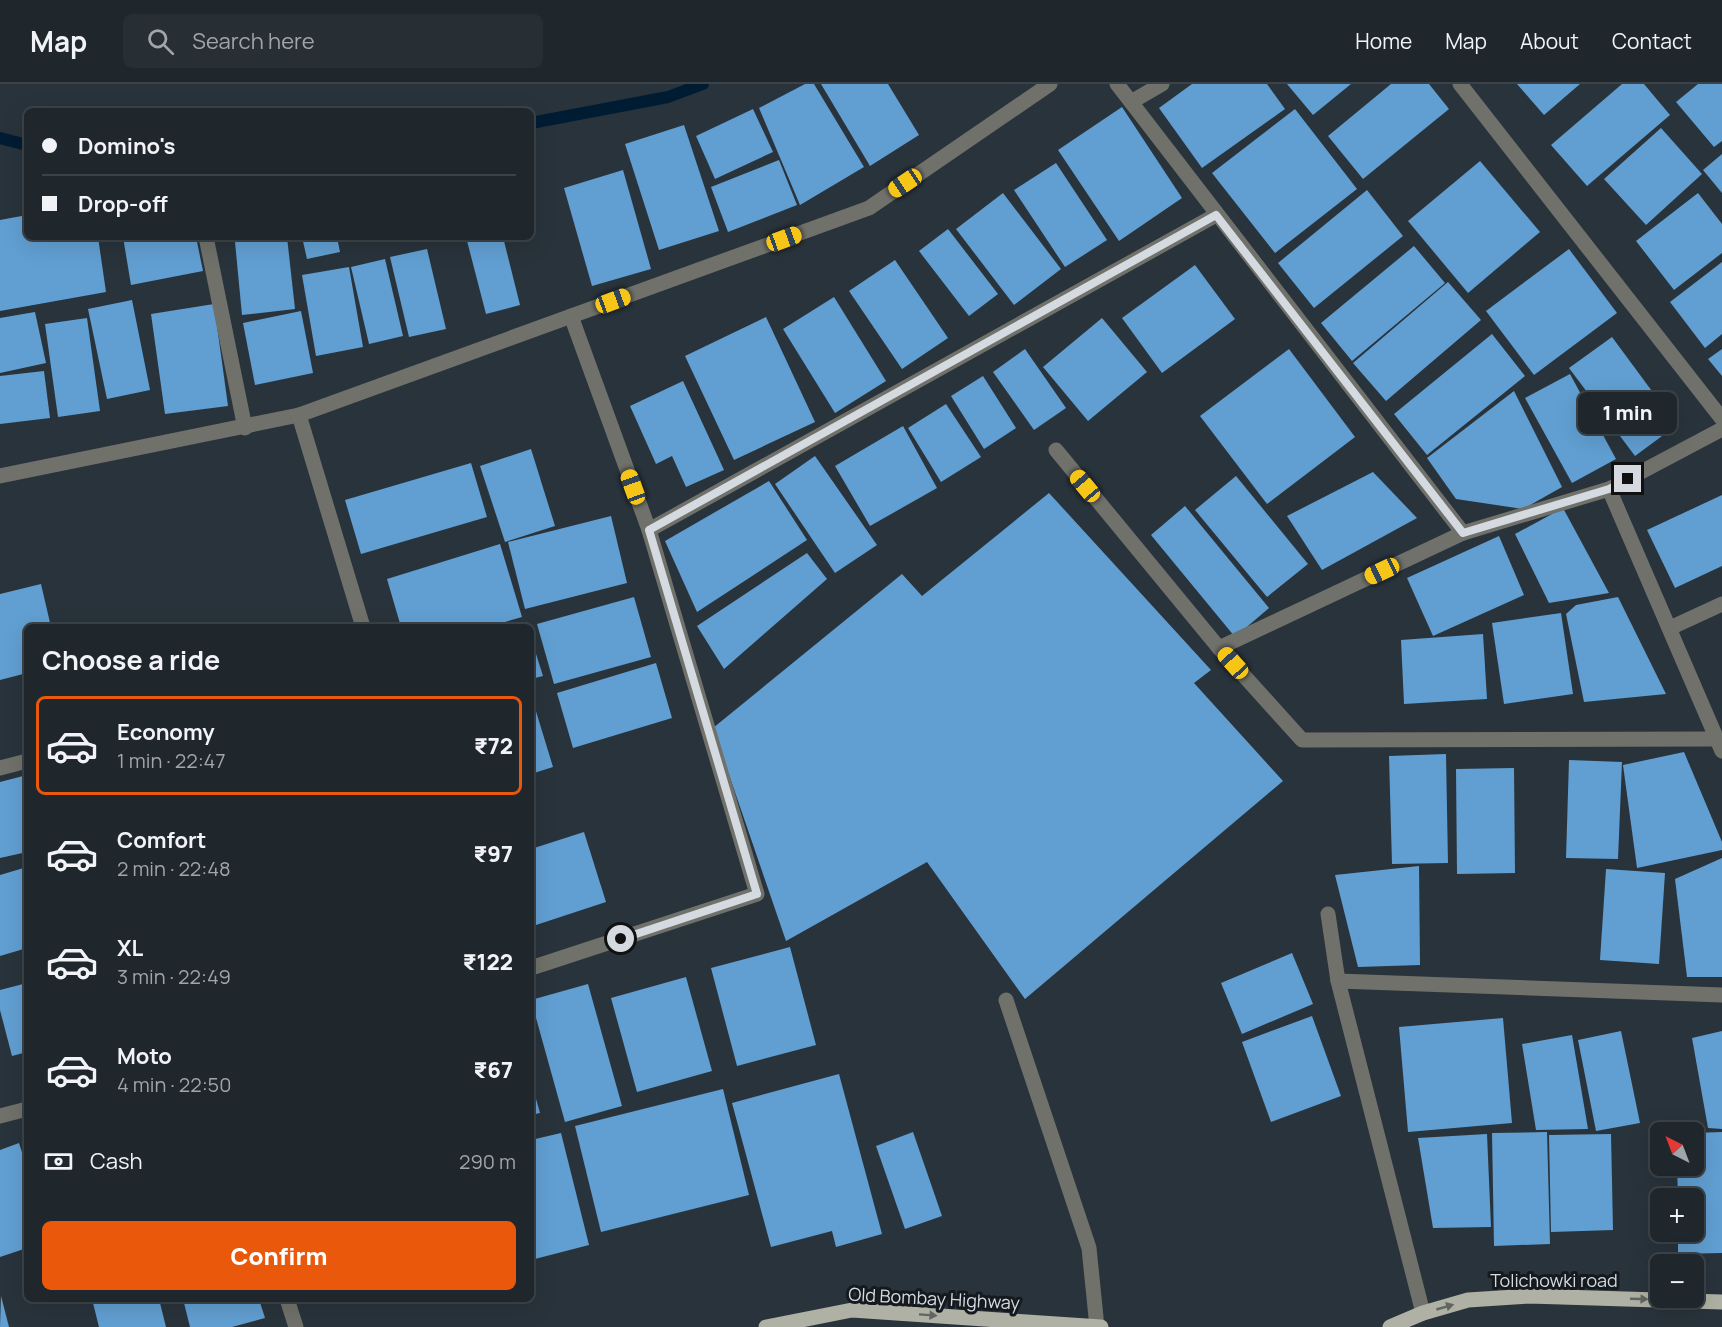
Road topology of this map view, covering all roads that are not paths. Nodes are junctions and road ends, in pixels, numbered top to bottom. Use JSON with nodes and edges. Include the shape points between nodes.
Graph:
{"nodes":[{"id":1,"x":1050,"y":84,"type":"edge"},
{"id":2,"x":1118,"y":84,"type":"edge"},
{"id":3,"x":1162,"y":84,"type":"edge"},
{"id":4,"x":1460,"y":84,"type":"edge"},
{"id":5,"x":1131,"y":102,"type":"junction"},
{"id":6,"x":1216,"y":215,"type":"junction"},
{"id":7,"x":207,"y":240,"type":"edge"},
{"id":8,"x":571,"y":316,"type":"junction"},
{"id":9,"x":299,"y":415,"type":"junction"},
{"id":10,"x":1722,"y":419,"type":"edge"},
{"id":11,"x":245,"y":428,"type":"junction"},
{"id":12,"x":1722,"y":429,"type":"edge"},
{"id":13,"x":1056,"y":450,"type":"dead end"},
{"id":14,"x":0,"y":476,"type":"edge"},
{"id":15,"x":1609,"y":489,"type":"junction"},
{"id":16,"x":649,"y":530,"type":"junction"},
{"id":17,"x":1463,"y":533,"type":"junction"},
{"id":18,"x":1722,"y":604,"type":"edge"},
{"id":19,"x":362,"y":624,"type":"edge"},
{"id":20,"x":1670,"y":628,"type":"junction"},
{"id":21,"x":1219,"y":648,"type":"junction"},
{"id":22,"x":1720,"y":745,"type":"edge"},
{"id":23,"x":24,"y":762,"type":"edge"},
{"id":24,"x":0,"y":768,"type":"edge"},
{"id":25,"x":1328,"y":914,"type":"dead end"},
{"id":26,"x":534,"y":967,"type":"edge"},
{"id":27,"x":1338,"y":981,"type":"junction"},
{"id":28,"x":1722,"y":995,"type":"edge"},
{"id":29,"x":1006,"y":1000,"type":"dead end"},
{"id":30,"x":24,"y":1109,"type":"edge"},
{"id":31,"x":1,"y":1112,"type":"edge"},
{"id":32,"x":288,"y":1302,"type":"edge"},
{"id":33,"x":1722,"y":1302,"type":"edge"},
{"id":34,"x":1423,"y":1313,"type":"junction"},
{"id":35,"x":296,"y":1327,"type":"edge"},
{"id":36,"x":766,"y":1327,"type":"edge"},
{"id":37,"x":1099,"y":1327,"type":"edge"},
{"id":38,"x":1390,"y":1327,"type":"edge"}],
"edges":[{"from":1,"to":8,"type":"street","via":[[869,208]]},
{"from":2,"to":5,"type":"street"},
{"from":3,"to":5,"type":"street"},
{"from":4,"to":10,"type":"street"},
{"from":5,"to":6,"type":"street"},
{"from":6,"to":16,"type":"street"},
{"from":6,"to":17,"type":"street"},
{"from":7,"to":11,"type":"street"},
{"from":8,"to":9,"type":"street"},
{"from":8,"to":16,"type":"street"},
{"from":9,"to":11,"type":"street"},
{"from":9,"to":19,"type":"street"},
{"from":11,"to":14,"type":"street"},
{"from":12,"to":15,"type":"street"},
{"from":13,"to":21,"type":"street"},
{"from":15,"to":17,"type":"street"},
{"from":15,"to":20,"type":"street"},
{"from":16,"to":26,"type":"street","via":[[757,894]]},
{"from":17,"to":21,"type":"street"},
{"from":18,"to":20,"type":"street"},
{"from":20,"to":22,"type":"street"},
{"from":21,"to":22,"type":"street","via":[[1302,740]]},
{"from":23,"to":24,"type":"street"},
{"from":25,"to":27,"type":"street"},
{"from":27,"to":28,"type":"street"},
{"from":27,"to":34,"type":"street"},
{"from":29,"to":37,"type":"street","via":[[1089,1248]]},
{"from":30,"to":31,"type":"street"},
{"from":32,"to":35,"type":"street"},
{"from":34,"to":33,"type":"main road","name":"Tolichowki road","one_way":true,"via":[[1468,1300],[1529,1296]]},
{"from":34,"to":38,"type":"main road","name":"Tolichowki road"},
{"from":36,"to":37,"type":"main road","name":"Old Bombay Highway","one_way":true,"via":[[852,1310]]}]}
